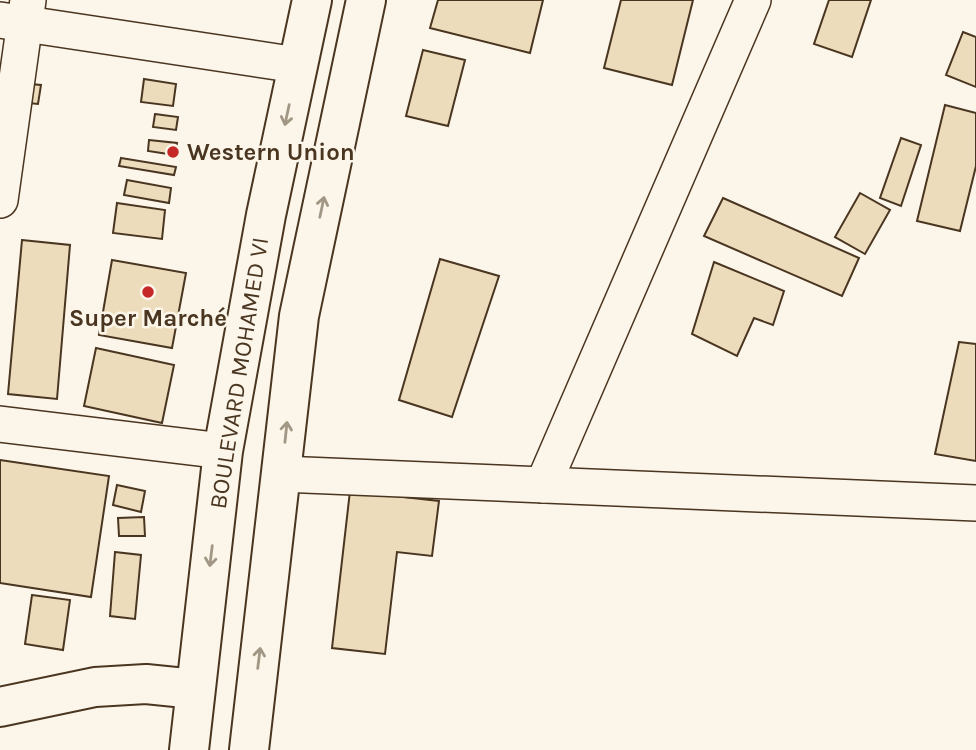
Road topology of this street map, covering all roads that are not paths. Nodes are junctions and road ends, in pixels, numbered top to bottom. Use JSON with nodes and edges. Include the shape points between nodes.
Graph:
{"nodes":[{"id":1,"x":312,"y":0,"type":"edge"},
{"id":2,"x":366,"y":0,"type":"edge"},
{"id":3,"x":754,"y":0,"type":"edge"},
{"id":4,"x":18,"y":14,"type":"edge"},
{"id":5,"x":298,"y":65,"type":"junction"},
{"id":6,"x":0,"y":200,"type":"edge"},
{"id":7,"x":0,"y":424,"type":"edge"},
{"id":8,"x":223,"y":451,"type":"junction"},
{"id":9,"x":281,"y":474,"type":"junction"},
{"id":10,"x":543,"y":485,"type":"junction"},
{"id":11,"x":976,"y":503,"type":"edge"},
{"id":12,"x":195,"y":689,"type":"junction"},
{"id":13,"x":254,"y":699,"type":"junction"},
{"id":14,"x":0,"y":707,"type":"edge"},
{"id":15,"x":189,"y":750,"type":"edge"},
{"id":16,"x":249,"y":750,"type":"edge"}],
"edges":[{"from":1,"to":5,"type":"main road","name":"BOULEVARD MOHAMED VI"},
{"from":9,"to":2,"type":"main road","name":"BOULEVARD MOHAMED VI","one_way":true,"via":[[299,316]]},
{"from":3,"to":10,"type":"street"},
{"from":4,"to":5,"type":"street"},
{"from":4,"to":6,"type":"street"},
{"from":5,"to":8,"type":"main road","name":"BOULEVARD MOHAMED VI","one_way":true,"via":[[251,288]]},
{"from":7,"to":8,"type":"street"},
{"from":8,"to":12,"type":"main road","name":"BOULEVARD MOHAMED VI","one_way":true},
{"from":9,"to":10,"type":"street"},
{"from":13,"to":9,"type":"main road","name":"BOULEVARD MOHAMED VI","one_way":true},
{"from":10,"to":11,"type":"street"},
{"from":12,"to":13,"type":"main road"},
{"from":12,"to":14,"type":"main road","via":[[146,684],[95,687]]},
{"from":12,"to":15,"type":"main road","name":"BOULEVARD MOHAMED VI"},
{"from":13,"to":16,"type":"main road","name":"BOULEVARD MOHAMED VI"}]}
